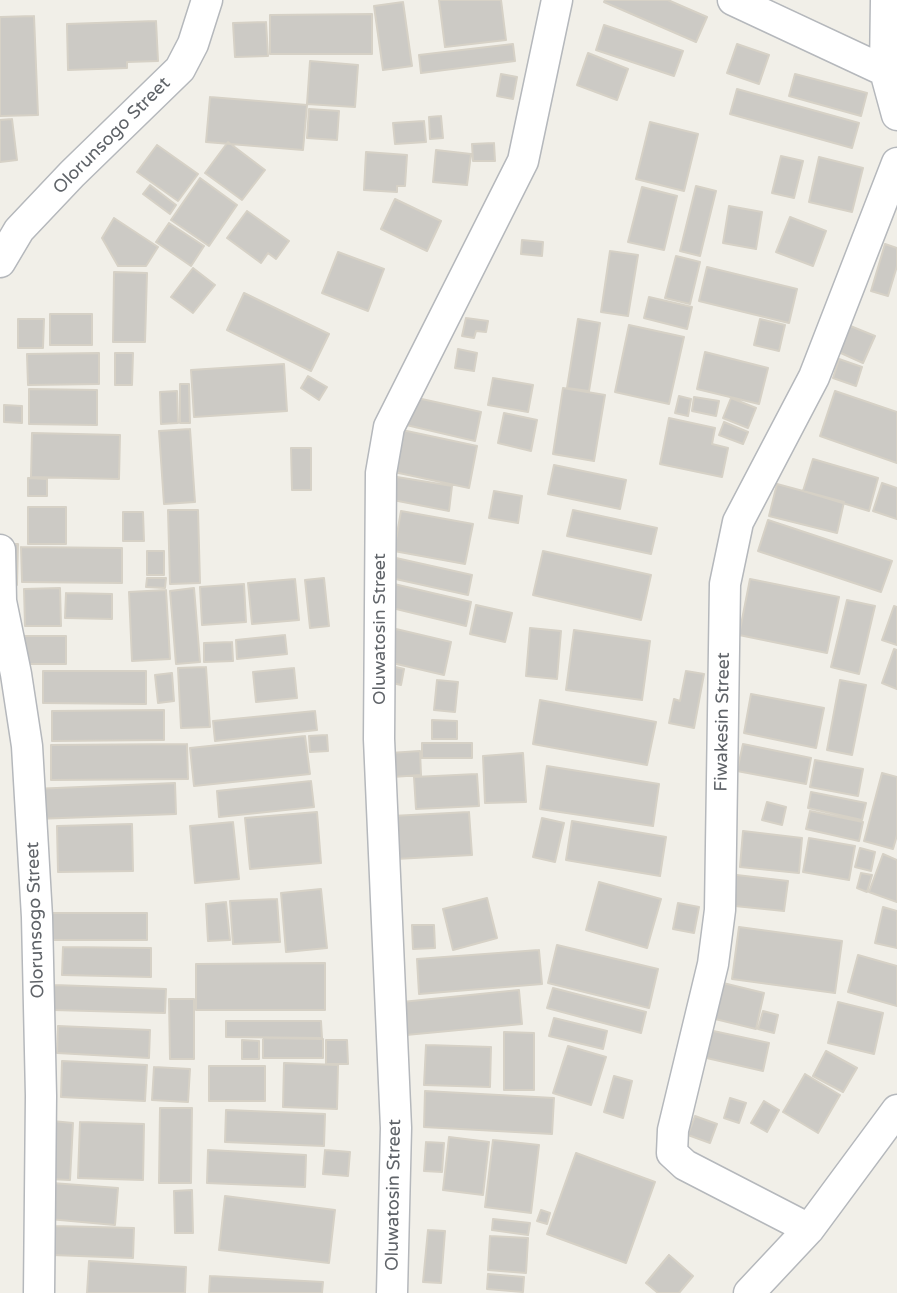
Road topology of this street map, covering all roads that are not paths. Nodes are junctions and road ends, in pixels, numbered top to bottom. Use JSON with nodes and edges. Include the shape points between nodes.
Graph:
{"nodes":[{"id":1,"x":207,"y":0,"type":"edge"},
{"id":2,"x":557,"y":0,"type":"edge"},
{"id":3,"x":733,"y":0,"type":"edge"},
{"id":4,"x":886,"y":0,"type":"edge"},
{"id":5,"x":885,"y":71,"type":"junction"},
{"id":6,"x":897,"y":115,"type":"edge"},
{"id":7,"x":897,"y":163,"type":"edge"},
{"id":8,"x":0,"y":262,"type":"edge"},
{"id":9,"x":0,"y":550,"type":"edge"},
{"id":10,"x":897,"y":1110,"type":"edge"},
{"id":11,"x":809,"y":1229,"type":"junction"},
{"id":12,"x":39,"y":1293,"type":"edge"},
{"id":13,"x":392,"y":1293,"type":"edge"},
{"id":14,"x":749,"y":1293,"type":"edge"}],
"edges":[{"from":1,"to":8,"type":"street","name":"Olorunsogo Street","via":[[180,69],[19,230]]},
{"from":2,"to":13,"type":"street","name":"Oluwatosin Street","via":[[523,161],[388,427],[381,473],[379,739],[396,1128]]},
{"from":3,"to":5,"type":"street"},
{"from":4,"to":5,"type":"street"},
{"from":5,"to":6,"type":"street"},
{"from":7,"to":11,"type":"street","name":"Fiwakesin Street","via":[[814,377],[737,522],[725,584],[720,910],[713,964],[673,1130],[672,1153],[685,1166]]},
{"from":9,"to":12,"type":"street","name":"Olorunsogo Street","via":[[1,601],[27,746],[36,904],[41,1096]]},
{"from":10,"to":11,"type":"street"},
{"from":11,"to":14,"type":"street"}]}
